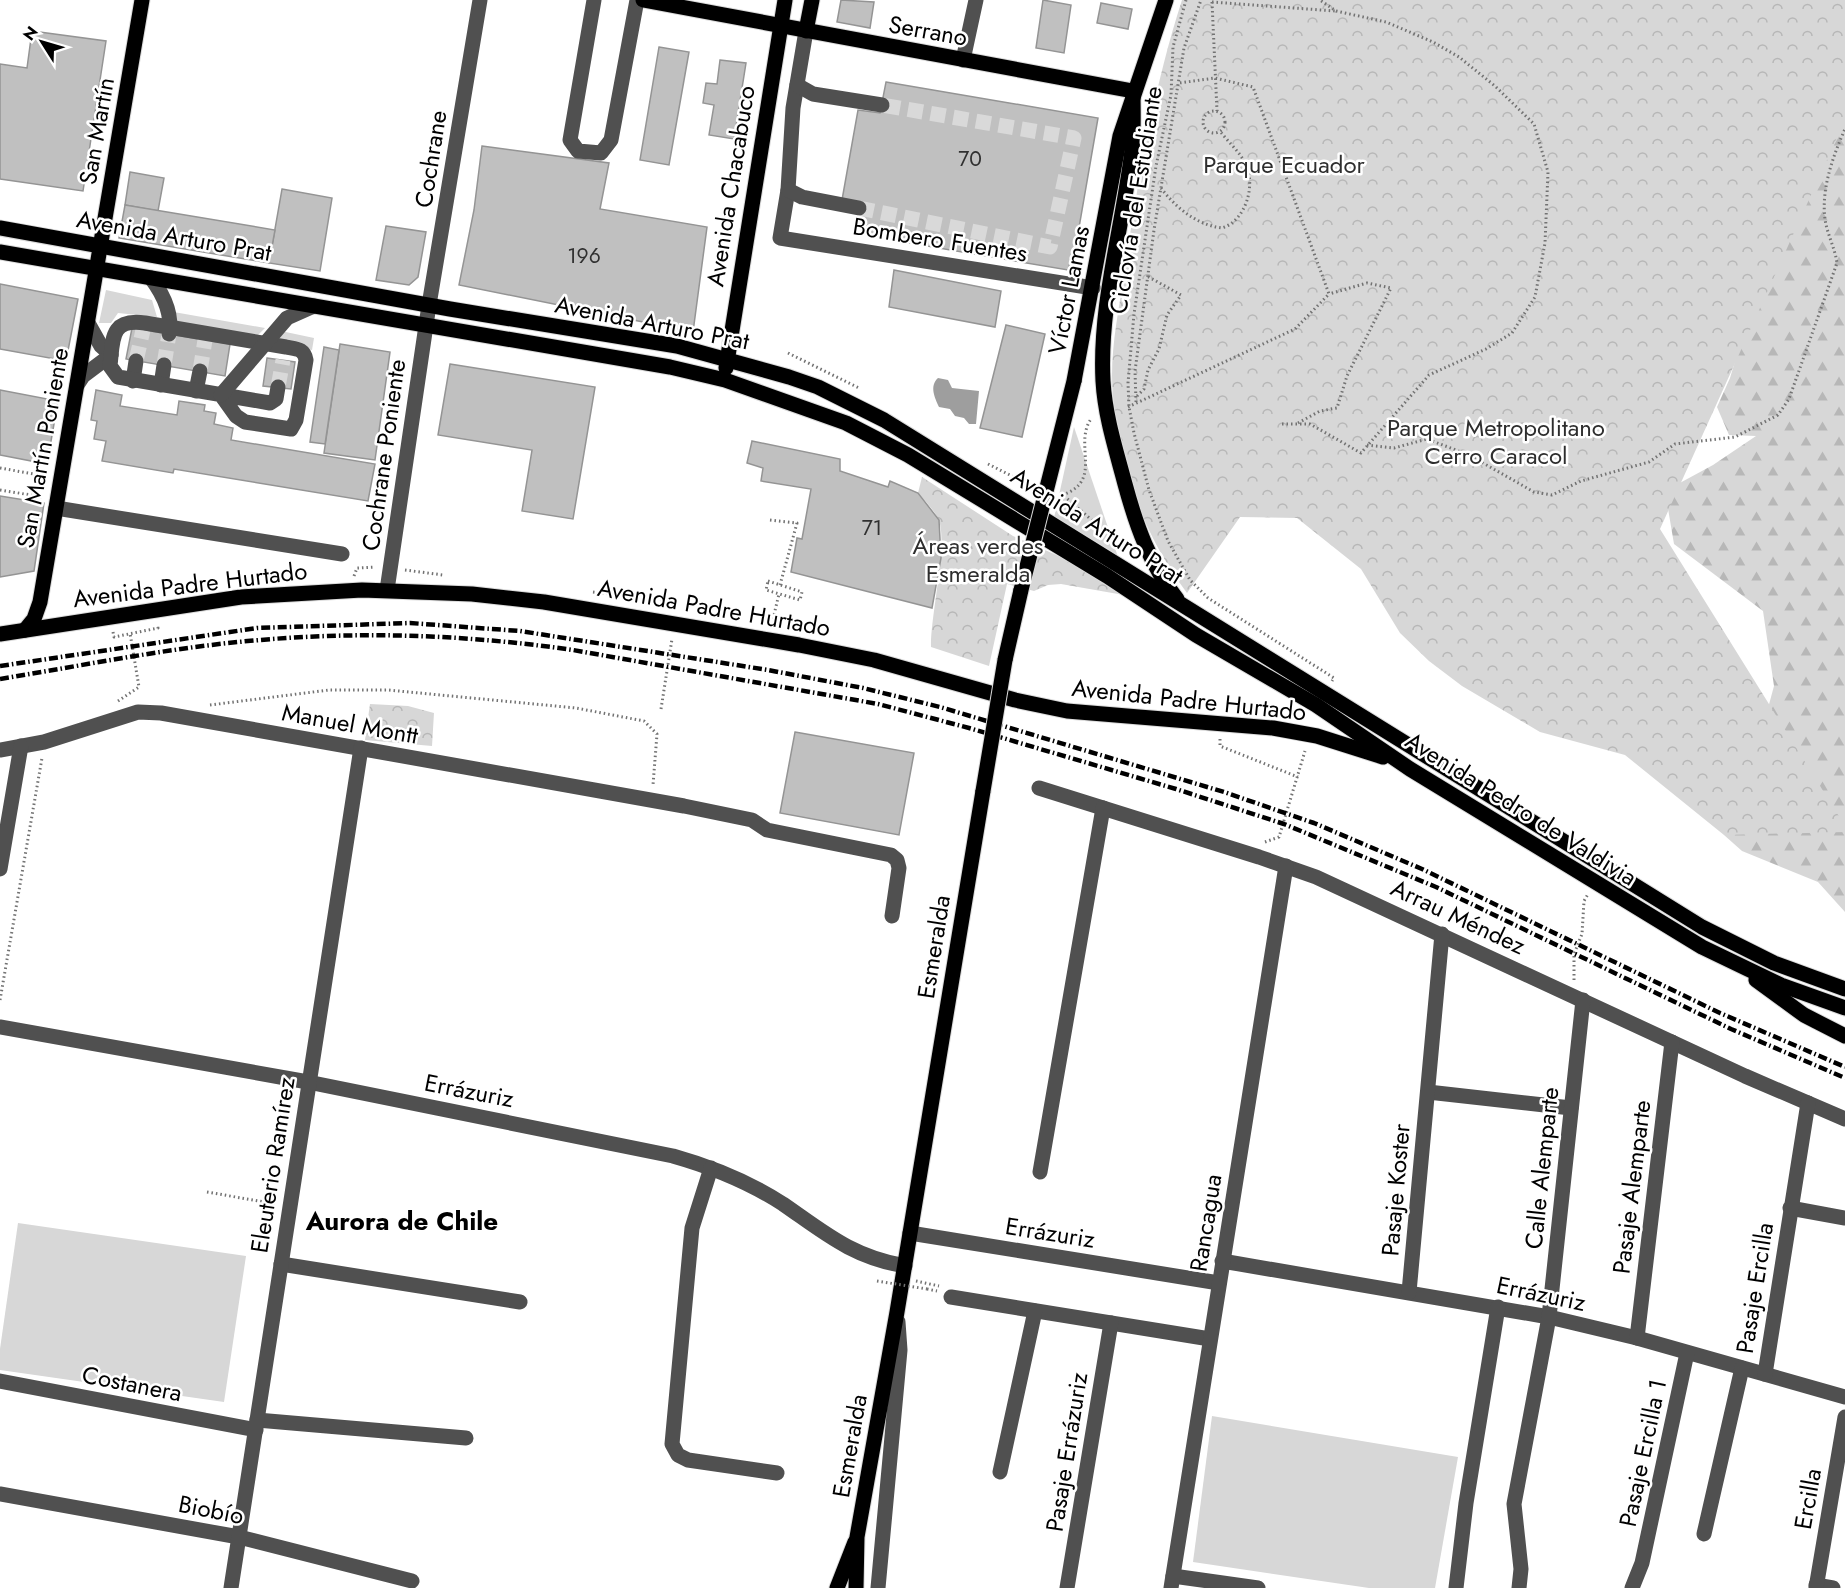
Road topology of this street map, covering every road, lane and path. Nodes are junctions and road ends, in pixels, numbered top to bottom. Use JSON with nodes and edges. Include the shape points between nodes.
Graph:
{"nodes":[{"id":1,"x":142,"y":0,"type":"edge"},
{"id":2,"x":480,"y":0,"type":"edge"},
{"id":3,"x":594,"y":0,"type":"edge"},
{"id":4,"x":637,"y":0,"type":"edge"},
{"id":5,"x":643,"y":0,"type":"edge"},
{"id":6,"x":785,"y":0,"type":"edge"},
{"id":7,"x":812,"y":0,"type":"edge"},
{"id":8,"x":976,"y":0,"type":"edge"},
{"id":9,"x":1166,"y":0,"type":"edge"},
{"id":10,"x":1186,"y":0,"type":"edge"},
{"id":11,"x":1201,"y":0,"type":"edge"},
{"id":12,"x":1320,"y":0,"type":"edge"},
{"id":13,"x":1212,"y":1,"type":"edge"},
{"id":14,"x":1336,"y":12,"type":"junction"},
{"id":15,"x":781,"y":26,"type":"junction"},
{"id":16,"x":806,"y":31,"type":"junction"},
{"id":17,"x":963,"y":60,"type":"junction"},
{"id":18,"x":1215,"y":78,"type":"junction"},
{"id":19,"x":1179,"y":83,"type":"junction"},
{"id":20,"x":797,"y":85,"type":"junction"},
{"id":21,"x":1133,"y":91,"type":"junction"},
{"id":22,"x":882,"y":105,"type":"tunnel mouth"},
{"id":23,"x":1217,"y":111,"type":"junction"},
{"id":24,"x":1845,"y":129,"type":"edge"},
{"id":25,"x":1220,"y":131,"type":"junction"},
{"id":26,"x":1161,"y":188,"type":"junction"},
{"id":27,"x":788,"y":190,"type":"junction"},
{"id":28,"x":859,"y":208,"type":"tunnel mouth"},
{"id":29,"x":0,"y":228,"type":"edge"},
{"id":30,"x":780,"y":237,"type":"joint"},
{"id":31,"x":101,"y":245,"type":"junction"},
{"id":32,"x":0,"y":252,"type":"edge"},
{"id":33,"x":97,"y":269,"type":"junction"},
{"id":34,"x":1147,"y":276,"type":"junction"},
{"id":35,"x":151,"y":278,"type":"junction"},
{"id":36,"x":1093,"y":288,"type":"junction"},
{"id":37,"x":1329,"y":294,"type":"junction"},
{"id":38,"x":429,"y":305,"type":"junction"},
{"id":39,"x":314,"y":306,"type":"junction"},
{"id":40,"x":87,"y":323,"type":"junction"},
{"id":41,"x":426,"y":326,"type":"junction"},
{"id":42,"x":170,"y":330,"type":"junction"},
{"id":43,"x":263,"y":343,"type":"junction"},
{"id":44,"x":788,"y":353,"type":"dead end"},
{"id":45,"x":111,"y":355,"type":"junction"},
{"id":46,"x":727,"y":358,"type":"junction"},
{"id":47,"x":136,"y":361,"type":"tunnel mouth"},
{"id":48,"x":164,"y":366,"type":"tunnel mouth"},
{"id":49,"x":200,"y":371,"type":"tunnel mouth"},
{"id":50,"x":725,"y":380,"type":"junction"},
{"id":51,"x":133,"y":381,"type":"junction"},
{"id":52,"x":77,"y":384,"type":"junction"},
{"id":53,"x":161,"y":385,"type":"junction"},
{"id":54,"x":278,"y":387,"type":"tunnel mouth"},
{"id":55,"x":196,"y":391,"type":"junction"},
{"id":56,"x":868,"y":393,"type":"dead end"},
{"id":57,"x":221,"y":395,"type":"junction"},
{"id":58,"x":1136,"y":400,"type":"junction"},
{"id":59,"x":1129,"y":407,"type":"junction"},
{"id":60,"x":1282,"y":424,"type":"dead end"},
{"id":61,"x":1296,"y":424,"type":"junction"},
{"id":62,"x":1367,"y":445,"type":"junction"},
{"id":63,"x":0,"y":468,"type":"edge"},
{"id":64,"x":61,"y":479,"type":"junction"},
{"id":65,"x":0,"y":490,"type":"edge"},
{"id":66,"x":1063,"y":495,"type":"dead end"},
{"id":67,"x":57,"y":503,"type":"junction"},
{"id":68,"x":770,"y":520,"type":"dead end"},
{"id":69,"x":1129,"y":552,"type":"dead end"},
{"id":70,"x":342,"y":554,"type":"dead end"},
{"id":71,"x":377,"y":562,"type":"dead end"},
{"id":72,"x":780,"y":585,"type":"junction"},
{"id":73,"x":353,"y":590,"type":"junction"},
{"id":74,"x":387,"y":590,"type":"junction"},
{"id":75,"x":1021,"y":590,"type":"joint"},
{"id":76,"x":779,"y":594,"type":"junction"},
{"id":77,"x":1182,"y":607,"type":"junction"},
{"id":78,"x":773,"y":619,"type":"dead end"},
{"id":79,"x":1184,"y":626,"type":"joint"},
{"id":80,"x":130,"y":628,"type":"dead end"},
{"id":81,"x":121,"y":629,"type":"dead end"},
{"id":82,"x":25,"y":630,"type":"junction"},
{"id":83,"x":113,"y":630,"type":"junction"},
{"id":84,"x":103,"y":632,"type":"dead end"},
{"id":85,"x":130,"y":633,"type":"junction"},
{"id":86,"x":0,"y":634,"type":"edge"},
{"id":87,"x":672,"y":637,"type":"dead end"},
{"id":88,"x":1334,"y":678,"type":"dead end"},
{"id":89,"x":1324,"y":693,"type":"joint"},
{"id":90,"x":112,"y":705,"type":"dead end"},
{"id":91,"x":204,"y":706,"type":"dead end"},
{"id":92,"x":661,"y":709,"type":"dead end"},
{"id":93,"x":1220,"y":738,"type":"dead end"},
{"id":94,"x":44,"y":742,"type":"junction"},
{"id":95,"x":21,"y":746,"type":"junction"},
{"id":96,"x":361,"y":748,"type":"junction"},
{"id":97,"x":0,"y":750,"type":"edge"},
{"id":98,"x":1305,"y":751,"type":"dead end"},
{"id":99,"x":1410,"y":769,"type":"junction"},
{"id":100,"x":1298,"y":777,"type":"junction"},
{"id":101,"x":1039,"y":788,"type":"dead end"},
{"id":102,"x":656,"y":801,"type":"junction"},
{"id":103,"x":1103,"y":808,"type":"junction"},
{"id":104,"x":1265,"y":842,"type":"dead end"},
{"id":105,"x":0,"y":864,"type":"edge"},
{"id":106,"x":1286,"y":866,"type":"junction"},
{"id":107,"x":1584,"y":901,"type":"dead end"},
{"id":108,"x":892,"y":916,"type":"dead end"},
{"id":109,"x":1442,"y":934,"type":"junction"},
{"id":110,"x":1740,"y":967,"type":"junction"},
{"id":111,"x":1574,"y":980,"type":"dead end"},
{"id":112,"x":1845,"y":989,"type":"edge"},
{"id":113,"x":0,"y":1000,"type":"edge"},
{"id":114,"x":1583,"y":1000,"type":"junction"},
{"id":115,"x":1845,"y":1008,"type":"edge"},
{"id":116,"x":0,"y":1027,"type":"edge"},
{"id":117,"x":1845,"y":1036,"type":"edge"},
{"id":118,"x":1672,"y":1042,"type":"junction"},
{"id":119,"x":308,"y":1082,"type":"junction"},
{"id":120,"x":1428,"y":1092,"type":"junction"},
{"id":121,"x":1808,"y":1103,"type":"junction"},
{"id":122,"x":1571,"y":1108,"type":"junction"},
{"id":123,"x":1845,"y":1119,"type":"edge"},
{"id":124,"x":711,"y":1168,"type":"junction"},
{"id":125,"x":1040,"y":1172,"type":"dead end"},
{"id":126,"x":207,"y":1192,"type":"dead end"},
{"id":127,"x":289,"y":1206,"type":"junction"},
{"id":128,"x":1790,"y":1208,"type":"junction"},
{"id":129,"x":1845,"y":1218,"type":"edge"},
{"id":130,"x":910,"y":1233,"type":"junction"},
{"id":131,"x":1222,"y":1261,"type":"junction"},
{"id":132,"x":281,"y":1264,"type":"junction"},
{"id":133,"x":905,"y":1266,"type":"junction"},
{"id":134,"x":877,"y":1281,"type":"dead end"},
{"id":135,"x":923,"y":1282,"type":"dead end"},
{"id":136,"x":1219,"y":1283,"type":"junction"},
{"id":137,"x":1409,"y":1292,"type":"junction"},
{"id":138,"x":951,"y":1298,"type":"dead end"},
{"id":139,"x":520,"y":1302,"type":"dead end"},
{"id":140,"x":1498,"y":1307,"type":"junction"},
{"id":141,"x":1035,"y":1311,"type":"junction"},
{"id":142,"x":897,"y":1312,"type":"junction"},
{"id":143,"x":1549,"y":1317,"type":"junction"},
{"id":144,"x":1111,"y":1323,"type":"junction"},
{"id":145,"x":1637,"y":1338,"type":"junction"},
{"id":146,"x":1210,"y":1339,"type":"junction"},
{"id":147,"x":1687,"y":1353,"type":"junction"},
{"id":148,"x":1742,"y":1368,"type":"junction"},
{"id":149,"x":1765,"y":1374,"type":"junction"},
{"id":150,"x":0,"y":1381,"type":"edge"},
{"id":151,"x":1845,"y":1397,"type":"edge"},
{"id":152,"x":1845,"y":1417,"type":"edge"},
{"id":153,"x":256,"y":1425,"type":"junction"},
{"id":154,"x":466,"y":1438,"type":"dead end"},
{"id":155,"x":1000,"y":1472,"type":"dead end"},
{"id":156,"x":777,"y":1473,"type":"dead end"},
{"id":157,"x":0,"y":1494,"type":"edge"},
{"id":158,"x":1704,"y":1534,"type":"dead end"},
{"id":159,"x":239,"y":1537,"type":"junction"},
{"id":160,"x":857,"y":1537,"type":"junction"},
{"id":161,"x":412,"y":1581,"type":"dead end"},
{"id":162,"x":1172,"y":1582,"type":"edge"},
{"id":163,"x":1816,"y":1586,"type":"edge"},
{"id":164,"x":231,"y":1588,"type":"edge"},
{"id":165,"x":837,"y":1588,"type":"edge"},
{"id":166,"x":856,"y":1588,"type":"edge"},
{"id":167,"x":878,"y":1588,"type":"edge"},
{"id":168,"x":1067,"y":1588,"type":"edge"},
{"id":169,"x":1258,"y":1588,"type":"edge"},
{"id":170,"x":1456,"y":1588,"type":"edge"},
{"id":171,"x":1519,"y":1588,"type":"edge"},
{"id":172,"x":1632,"y":1588,"type":"edge"},
{"id":173,"x":1833,"y":1588,"type":"edge"}],
"edges":[{"from":1,"to":31,"type":"main road","name":"San Martín"},
{"from":2,"to":38,"type":"street","name":"Cochrane"},
{"from":3,"to":4,"type":"street","via":[[570,140],[578,151],[601,153],[611,140]]},
{"from":5,"to":15,"type":"main road","name":"Serrano"},
{"from":6,"to":15,"type":"main road","name":"Avenida Chacabuco"},
{"from":7,"to":16,"type":"main road","name":"Avenida Chacabuco"},
{"from":8,"to":17,"type":"street"},
{"from":9,"to":21,"type":"main road","name":"Víctor Lamas"},
{"from":10,"to":59,"type":"path","name":"Ciclovía del Estudiante","via":[[1173,47],[1171,95],[1140,272]]},
{"from":11,"to":19,"type":"path","via":[[1184,48]]},
{"from":12,"to":14,"type":"path"},
{"from":13,"to":14,"type":"path"},
{"from":13,"to":18,"type":"path"},
{"from":14,"to":62,"type":"path","via":[[1386,22],[1459,57],[1534,124],[1548,172],[1545,243],[1535,297],[1512,333],[1428,375]]},
{"from":15,"to":16,"type":"main road","name":"Serrano"},
{"from":15,"to":46,"type":"main road","name":"Avenida Chacabuco"},
{"from":16,"to":17,"type":"main road","name":"Serrano"},
{"from":16,"to":20,"type":"street","name":"Avenida Chacabuco"},
{"from":17,"to":21,"type":"main road","name":"Serrano"},
{"from":18,"to":19,"type":"path"},
{"from":18,"to":23,"type":"path"},
{"from":18,"to":37,"type":"path","via":[[1253,87]]},
{"from":19,"to":26,"type":"path"},
{"from":20,"to":22,"type":"street","via":[[813,94]]},
{"from":20,"to":27,"type":"street","name":"Avenida Chacabuco"},
{"from":21,"to":36,"type":"main road","name":"Víctor Lamas","via":[[1120,136]]},
{"from":21,"to":77,"type":"main road","via":[[1132,150],[1105,339],[1104,390],[1119,462],[1142,539]]},
{"from":23,"to":25,"type":"path","via":[[1225,120]]},
{"from":23,"to":25,"type":"path","via":[[1208,113],[1203,123],[1209,132]]},
{"from":24,"to":62,"type":"path","via":[[1824,195],[1825,221],[1837,263],[1793,389],[1778,415],[1735,437],[1675,444],[1649,462],[1581,481],[1552,495],[1534,492],[1469,455],[1427,439],[1394,448]]},
{"from":25,"to":26,"type":"path","via":[[1246,163],[1248,172],[1246,202],[1237,220],[1222,228],[1205,224],[1182,210]]},
{"from":26,"to":34,"type":"path"},
{"from":27,"to":28,"type":"street","via":[[802,197]]},
{"from":27,"to":30,"type":"street","name":"Avenida Chacabuco"},
{"from":29,"to":31,"type":"main road","name":"Avenida Arturo Prat"},
{"from":30,"to":36,"type":"street","name":"Bombero Fuentes"},
{"from":31,"to":33,"type":"main road","name":"San Martín"},
{"from":31,"to":38,"type":"main road","name":"Avenida Arturo Prat"},
{"from":32,"to":33,"type":"main road","name":"Avenida Arturo Prat"},
{"from":33,"to":35,"type":"main road","name":"Avenida Arturo Prat"},
{"from":33,"to":40,"type":"main road","name":"San Martín Poniente"},
{"from":34,"to":58,"type":"path","via":[[1135,372]]},
{"from":34,"to":58,"type":"path","via":[[1181,296],[1167,315],[1159,349]]},
{"from":35,"to":39,"type":"main road","name":"Avenida Arturo Prat"},
{"from":35,"to":42,"type":"street","via":[[164,297]]},
{"from":36,"to":75,"type":"main road","name":"Víctor Lamas","bridge":true,"via":[[1074,381]]},
{"from":37,"to":58,"type":"path","via":[[1296,329]]},
{"from":37,"to":61,"type":"path","via":[[1367,283],[1391,288],[1347,376],[1337,408],[1320,411]]},
{"from":38,"to":41,"type":"street","name":"Cochrane"},
{"from":38,"to":46,"type":"main road","name":"Avenida Arturo Prat","via":[[677,346]]},
{"from":39,"to":41,"type":"main road","name":"Avenida Arturo Prat"},
{"from":39,"to":43,"type":"street","via":[[287,318]]},
{"from":40,"to":45,"type":"street"},
{"from":40,"to":52,"type":"main road","name":"San Martín Poniente"},
{"from":41,"to":50,"type":"main road","name":"Avenida Arturo Prat","via":[[670,367]]},
{"from":41,"to":74,"type":"street","name":"Cochrane Poniente"},
{"from":42,"to":43,"type":"street"},
{"from":42,"to":45,"type":"street","via":[[131,321],[117,328]]},
{"from":43,"to":57,"type":"street"},
{"from":43,"to":57,"type":"street","via":[[284,353],[303,351],[306,360],[291,429],[241,420]]},
{"from":44,"to":56,"type":"path"},
{"from":45,"to":51,"type":"street","via":[[111,371]]},
{"from":45,"to":52,"type":"street"},
{"from":46,"to":50,"type":"main road","name":"Avenida Chacabuco"},
{"from":46,"to":77,"type":"main road","name":"Avenida Arturo Prat","via":[[818,387],[884,420]]},
{"from":47,"to":51,"type":"street"},
{"from":48,"to":53,"type":"street"},
{"from":49,"to":55,"type":"street"},
{"from":50,"to":79,"type":"main road","name":"Avenida Arturo Prat","via":[[846,423],[899,450]]},
{"from":51,"to":53,"type":"street"},
{"from":52,"to":64,"type":"main road","name":"San Martín Poniente"},
{"from":53,"to":55,"type":"street"},
{"from":54,"to":57,"type":"street","via":[[276,399],[270,403]]},
{"from":55,"to":57,"type":"street"},
{"from":58,"to":59,"type":"path"},
{"from":59,"to":88,"type":"path","name":"Ciclovía del Estudiante","via":[[1149,489],[1184,573],[1208,598]]},
{"from":60,"to":61,"type":"path"},
{"from":61,"to":62,"type":"path","via":[[1310,424],[1361,453]]},
{"from":63,"to":64,"type":"path"},
{"from":64,"to":67,"type":"main road","name":"San Martín Poniente"},
{"from":65,"to":67,"type":"path"},
{"from":66,"to":69,"type":"path"},
{"from":67,"to":70,"type":"street"},
{"from":67,"to":82,"type":"main road","name":"San Martín Poniente","via":[[40,602]]},
{"from":68,"to":72,"type":"path","via":[[797,523]]},
{"from":71,"to":73,"type":"path","via":[[374,568],[356,570]]},
{"from":72,"to":76,"type":"path","via":[[768,581],[766,590]]},
{"from":72,"to":76,"type":"path","via":[[802,592],[800,600]]},
{"from":73,"to":74,"type":"main road","name":"Avenida Padre Hurtado"},
{"from":73,"to":82,"type":"main road","name":"Avenida Padre Hurtado","via":[[200,601]]},
{"from":74,"to":99,"type":"main road","name":"Avenida Padre Hurtado","via":[[517,598],[799,645],[895,665],[1067,711],[1306,734],[1372,752]]},
{"from":75,"to":130,"type":"main road","name":"Esmeralda","bridge":true,"via":[[982,791]]},
{"from":76,"to":78,"type":"path"},
{"from":77,"to":89,"type":"main road","name":"Avenida Arturo Prat"},
{"from":79,"to":99,"type":"main road","name":"Avenida Pedro de Valdivia","via":[[1335,717]]},
{"from":80,"to":85,"type":"path","via":[[157,623],[158,628]]},
{"from":81,"to":83,"type":"path"},
{"from":82,"to":86,"type":"main road","name":"Avenida Padre Hurtado"},
{"from":83,"to":84,"type":"path"},
{"from":83,"to":85,"type":"path","via":[[114,637]]},
{"from":85,"to":90,"type":"path","via":[[139,687]]},
{"from":87,"to":92,"type":"path"},
{"from":89,"to":112,"type":"main road","name":"Avenida Pedro de Valdivia","via":[[1702,927],[1774,963]]},
{"from":91,"to":102,"type":"path","via":[[329,690],[388,690],[576,708],[644,721],[657,734],[652,779]]},
{"from":93,"to":100,"type":"path","via":[[1220,746]]},
{"from":94,"to":95,"type":"street","name":"Manuel Montt"},
{"from":94,"to":96,"type":"street","name":"Manuel Montt","via":[[147,712]]},
{"from":94,"to":113,"type":"path"},
{"from":95,"to":97,"type":"street","name":"Manuel Montt"},
{"from":95,"to":105,"type":"street"},
{"from":96,"to":102,"type":"street","name":"Manuel Montt"},
{"from":96,"to":119,"type":"street","name":"Eleuterio Ramírez"},
{"from":98,"to":100,"type":"path"},
{"from":99,"to":110,"type":"main road","name":"Avenida Pedro de Valdivia"},
{"from":100,"to":104,"type":"path","via":[[1279,837]]},
{"from":101,"to":103,"type":"street","name":"Arrau Méndez"},
{"from":102,"to":108,"type":"street","name":"Manuel Montt","via":[[752,820],[767,830],[891,855],[899,868]]},
{"from":103,"to":106,"type":"street","name":"Arrau Méndez"},
{"from":103,"to":125,"type":"street"},
{"from":106,"to":109,"type":"street","name":"Arrau Méndez"},
{"from":106,"to":131,"type":"street","name":"Rancagua"},
{"from":107,"to":111,"type":"path","via":[[1582,934],[1574,954]]},
{"from":109,"to":114,"type":"street","name":"Arrau Méndez"},
{"from":109,"to":120,"type":"street","name":"Pasaje Koster"},
{"from":110,"to":115,"type":"main road","name":"Avenida Pedro de Valdivia"},
{"from":110,"to":117,"type":"main road","via":[[1789,1005]]},
{"from":114,"to":118,"type":"street","name":"Arrau Méndez"},
{"from":114,"to":122,"type":"street","name":"Calle Alemparte"},
{"from":116,"to":119,"type":"street","name":"Errázuriz"},
{"from":118,"to":121,"type":"street","name":"Arrau Méndez"},
{"from":118,"to":145,"type":"street","name":"Pasaje Alemparte"},
{"from":119,"to":124,"type":"street","name":"Errázuriz","via":[[615,1143]]},
{"from":119,"to":127,"type":"street","name":"Eleuterio Ramírez"},
{"from":120,"to":122,"type":"street","name":"Pasaje Koster"},
{"from":120,"to":137,"type":"street","name":"Pasaje Koster"},
{"from":121,"to":123,"type":"street","name":"Arrau Méndez"},
{"from":121,"to":128,"type":"street","name":"Pasaje Ercilla"},
{"from":122,"to":143,"type":"street","name":"Calle Alemparte"},
{"from":124,"to":133,"type":"street","name":"Errázuriz","via":[[767,1195],[848,1249]]},
{"from":124,"to":156,"type":"street","via":[[692,1228],[672,1444],[678,1455],[688,1460]]},
{"from":126,"to":127,"type":"path"},
{"from":127,"to":132,"type":"street","name":"Eleuterio Ramírez"},
{"from":128,"to":129,"type":"street","name":"Pasaje Ercilla"},
{"from":128,"to":149,"type":"street","name":"Pasaje Ercilla"},
{"from":130,"to":133,"type":"main road","name":"Esmeralda"},
{"from":130,"to":136,"type":"street","name":"Errázuriz"},
{"from":131,"to":136,"type":"street","name":"Rancagua"},
{"from":131,"to":137,"type":"street","name":"Errázuriz"},
{"from":132,"to":139,"type":"street"},
{"from":132,"to":153,"type":"street","name":"Eleuterio Ramírez"},
{"from":133,"to":142,"type":"main road","name":"Esmeralda"},
{"from":134,"to":135,"type":"path","bridge":true,"via":[[941,1292],[942,1287]]},
{"from":136,"to":146,"type":"street","name":"Rancagua"},
{"from":137,"to":140,"type":"street","name":"Errázuriz"},
{"from":138,"to":141,"type":"street"},
{"from":140,"to":143,"type":"street","name":"Errázuriz"},
{"from":140,"to":170,"type":"street"},
{"from":141,"to":144,"type":"street"},
{"from":141,"to":155,"type":"street"},
{"from":142,"to":160,"type":"main road","name":"Esmeralda"},
{"from":142,"to":167,"type":"street","name":"Esmeralda","via":[[900,1350]]},
{"from":143,"to":145,"type":"street","name":"Errázuriz"},
{"from":143,"to":171,"type":"street","name":"Calle Alemparte","via":[[1514,1504],[1521,1569]]},
{"from":144,"to":146,"type":"street"},
{"from":144,"to":168,"type":"street","name":"Pasaje Errázuriz"},
{"from":145,"to":147,"type":"street","name":"Errázuriz"},
{"from":146,"to":162,"type":"street","name":"Rancagua"},
{"from":147,"to":148,"type":"street","name":"Errázuriz"},
{"from":147,"to":172,"type":"street","name":"Pasaje Ercilla 1","via":[[1642,1563]]},
{"from":148,"to":149,"type":"street","name":"Errázuriz"},
{"from":148,"to":158,"type":"street"},
{"from":149,"to":151,"type":"street","name":"Errázuriz"},
{"from":150,"to":153,"type":"street","name":"Costanera"},
{"from":152,"to":163,"type":"street","name":"Ercilla"},
{"from":153,"to":154,"type":"street","name":"Costanera"},
{"from":153,"to":159,"type":"street","name":"Eleuterio Ramírez"},
{"from":157,"to":159,"type":"street","name":"Biobío"},
{"from":159,"to":161,"type":"street","name":"Biobío"},
{"from":159,"to":164,"type":"street","name":"Eleuterio Ramírez"},
{"from":160,"to":165,"type":"main road"},
{"from":160,"to":166,"type":"main road","name":"Esmeralda"},
{"from":162,"to":169,"type":"street"},
{"from":163,"to":173,"type":"street"}]}
